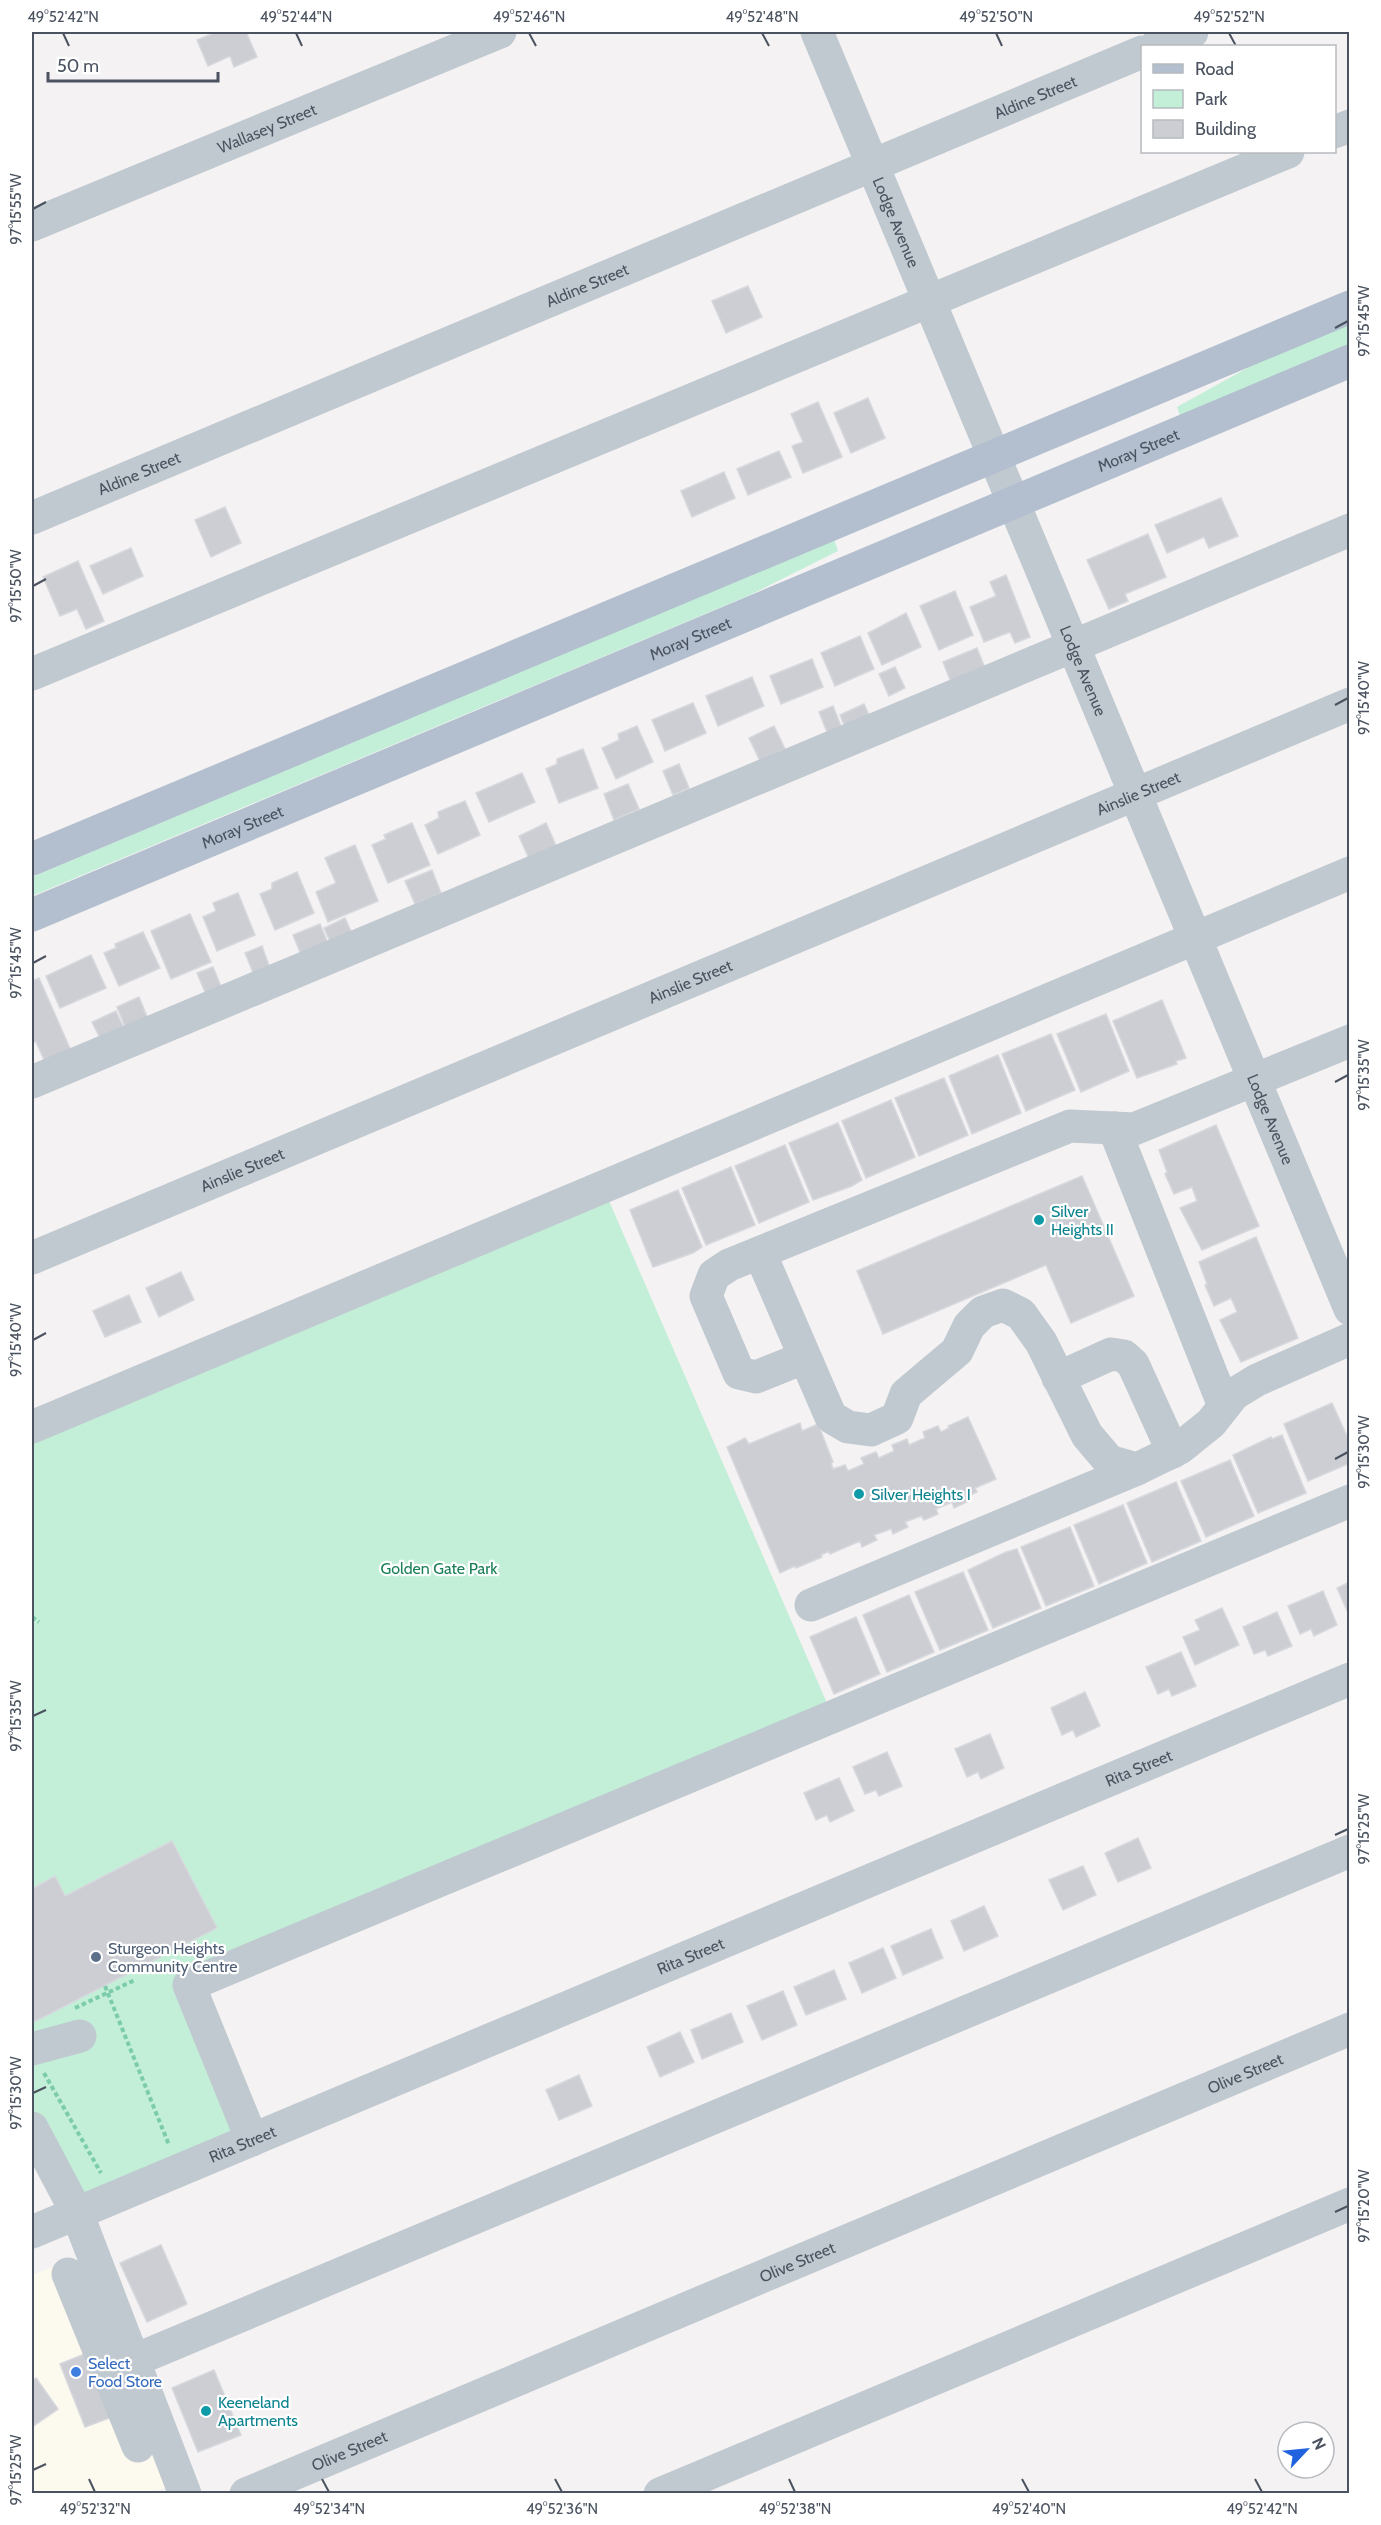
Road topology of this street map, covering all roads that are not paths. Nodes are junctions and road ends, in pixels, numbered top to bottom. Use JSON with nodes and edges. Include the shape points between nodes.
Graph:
{"nodes":[{"id":1,"x":500,"y":32,"type":"edge"},
{"id":2,"x":817,"y":32,"type":"edge"},
{"id":3,"x":1192,"y":32,"type":"edge"},
{"id":4,"x":1159,"y":45,"type":"edge"},
{"id":5,"x":1141,"y":53,"type":"edge"},
{"id":6,"x":1350,"y":126,"type":"edge"},
{"id":7,"x":1336,"y":132,"type":"edge"},
{"id":8,"x":1286,"y":153,"type":"edge"},
{"id":9,"x":873,"y":165,"type":"junction"},
{"id":10,"x":32,"y":225,"type":"edge"},
{"id":11,"x":928,"y":299,"type":"junction"},
{"id":12,"x":1350,"y":306,"type":"edge"},
{"id":13,"x":1350,"y":361,"type":"edge"},
{"id":14,"x":993,"y":456,"type":"junction"},
{"id":15,"x":1013,"y":502,"type":"junction"},
{"id":16,"x":32,"y":518,"type":"edge"},
{"id":17,"x":1350,"y":530,"type":"edge"},
{"id":18,"x":1072,"y":646,"type":"junction"},
{"id":19,"x":32,"y":674,"type":"edge"},
{"id":20,"x":1350,"y":704,"type":"edge"},
{"id":21,"x":1134,"y":795,"type":"junction"},
{"id":22,"x":32,"y":859,"type":"edge"},
{"id":23,"x":1350,"y":873,"type":"edge"},
{"id":24,"x":32,"y":915,"type":"edge"},
{"id":25,"x":1194,"y":938,"type":"junction"},
{"id":26,"x":1350,"y":1041,"type":"edge"},
{"id":27,"x":32,"y":1082,"type":"edge"},
{"id":28,"x":1253,"y":1082,"type":"junction"},
{"id":29,"x":1114,"y":1128,"type":"junction"},
{"id":30,"x":760,"y":1253,"type":"junction"},
{"id":31,"x":32,"y":1258,"type":"edge"},
{"id":32,"x":1350,"y":1309,"type":"edge"},
{"id":33,"x":1350,"y":1339,"type":"edge"},
{"id":34,"x":808,"y":1364,"type":"junction"},
{"id":35,"x":1058,"y":1378,"type":"junction"},
{"id":36,"x":1224,"y":1406,"type":"junction"},
{"id":37,"x":32,"y":1427,"type":"edge"},
{"id":38,"x":1173,"y":1452,"type":"junction"},
{"id":39,"x":1137,"y":1469,"type":"junction"},
{"id":40,"x":1350,"y":1501,"type":"edge"},
{"id":41,"x":811,"y":1605,"type":"dead end"},
{"id":42,"x":1350,"y":1679,"type":"edge"},
{"id":43,"x":1350,"y":1851,"type":"edge"},
{"id":44,"x":74,"y":2024,"type":"road end"},
{"id":45,"x":1350,"y":2029,"type":"edge"},
{"id":46,"x":37,"y":2060,"type":"edge"},
{"id":47,"x":32,"y":2128,"type":"edge"},
{"id":48,"x":252,"y":2140,"type":"junction"},
{"id":49,"x":1350,"y":2204,"type":"edge"},
{"id":50,"x":77,"y":2213,"type":"junction"},
{"id":51,"x":32,"y":2232,"type":"edge"},
{"id":52,"x":68,"y":2274,"type":"dead end"},
{"id":53,"x":135,"y":2361,"type":"junction"},
{"id":54,"x":138,"y":2446,"type":"dead end"},
{"id":55,"x":185,"y":2493,"type":"edge"},
{"id":56,"x":246,"y":2493,"type":"edge"},
{"id":57,"x":660,"y":2493,"type":"edge"}],
"edges":[{"from":1,"to":10,"type":"street","name":"Wallasey Street"},
{"from":2,"to":9,"type":"street","name":"Lodge Avenue"},
{"from":3,"to":4,"type":"street"},
{"from":5,"to":9,"type":"street","name":"Aldine Street"},
{"from":6,"to":7,"type":"street"},
{"from":8,"to":11,"type":"street"},
{"from":9,"to":11,"type":"street","name":"Lodge Avenue"},
{"from":9,"to":16,"type":"street","name":"Aldine Street"},
{"from":11,"to":14,"type":"street","name":"Lodge Avenue"},
{"from":11,"to":19,"type":"street"},
{"from":12,"to":14,"type":"main road"},
{"from":13,"to":15,"type":"main road","name":"Moray Street"},
{"from":14,"to":15,"type":"street","name":"Lodge Avenue"},
{"from":14,"to":22,"type":"main road"},
{"from":15,"to":18,"type":"street","name":"Lodge Avenue"},
{"from":15,"to":24,"type":"main road","name":"Moray Street"},
{"from":17,"to":18,"type":"street"},
{"from":18,"to":21,"type":"street","name":"Lodge Avenue"},
{"from":18,"to":27,"type":"street"},
{"from":20,"to":21,"type":"street","name":"Ainslie Street"},
{"from":21,"to":25,"type":"street","name":"Lodge Avenue"},
{"from":21,"to":31,"type":"street","name":"Ainslie Street"},
{"from":23,"to":25,"type":"street"},
{"from":25,"to":28,"type":"street","name":"Lodge Avenue"},
{"from":25,"to":37,"type":"street"},
{"from":26,"to":28,"type":"street"},
{"from":28,"to":29,"type":"street","via":[[1134,1129]]},
{"from":28,"to":32,"type":"street","name":"Lodge Avenue"},
{"from":29,"to":30,"type":"street","via":[[1070,1126]]},
{"from":29,"to":36,"type":"street"},
{"from":30,"to":34,"type":"street"},
{"from":30,"to":34,"type":"street","via":[[714,1275],[706,1296],[739,1373],[756,1377],[796,1361]]},
{"from":33,"to":36,"type":"street","via":[[1257,1380],[1234,1394]]},
{"from":34,"to":35,"type":"street","via":[[831,1417],[848,1427],[871,1430],[897,1418],[906,1394],[957,1351],[969,1326],[983,1312],[1002,1305],[1021,1314],[1041,1342]]},
{"from":35,"to":38,"type":"street","via":[[1111,1354],[1124,1356],[1133,1364]]},
{"from":35,"to":39,"type":"street","via":[[1087,1435],[1109,1461]]},
{"from":36,"to":38,"type":"street","via":[[1211,1423]]},
{"from":38,"to":39,"type":"street"},
{"from":39,"to":41,"type":"street"},
{"from":40,"to":48,"type":"street","via":[[189,1985]]},
{"from":42,"to":48,"type":"street","name":"Rita Street"},
{"from":43,"to":53,"type":"street"},
{"from":44,"to":46,"type":"street"},
{"from":45,"to":56,"type":"street","name":"Olive Street"},
{"from":47,"to":50,"type":"street"},
{"from":48,"to":50,"type":"street","name":"Rita Street"},
{"from":49,"to":57,"type":"street"},
{"from":50,"to":51,"type":"street","name":"Rita Street"},
{"from":50,"to":53,"type":"street"},
{"from":52,"to":54,"type":"street"},
{"from":53,"to":55,"type":"street"}]}
